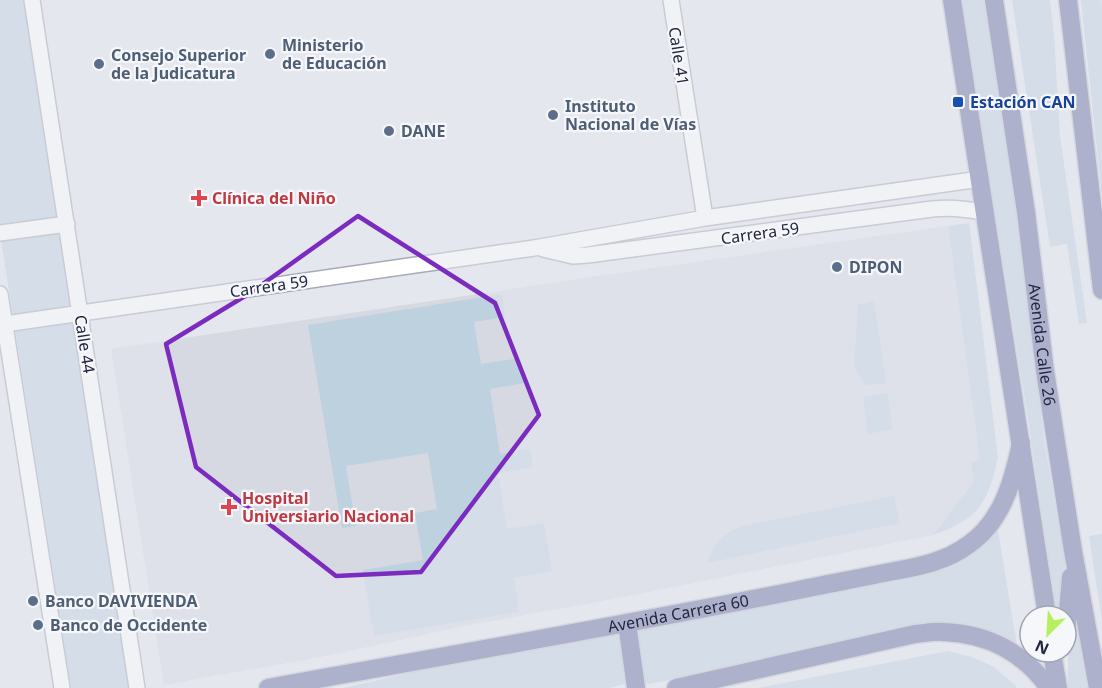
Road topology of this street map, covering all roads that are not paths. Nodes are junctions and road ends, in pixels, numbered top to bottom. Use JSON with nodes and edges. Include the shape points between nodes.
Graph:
{"nodes":[{"id":1,"x":32,"y":0,"type":"edge"},
{"id":2,"x":671,"y":0,"type":"edge"},
{"id":3,"x":952,"y":0,"type":"edge"},
{"id":4,"x":994,"y":0,"type":"edge"},
{"id":5,"x":1068,"y":0,"type":"edge"},
{"id":6,"x":980,"y":179,"type":"junction"},
{"id":7,"x":986,"y":213,"type":"junction"},
{"id":8,"x":705,"y":218,"type":"junction"},
{"id":9,"x":67,"y":224,"type":"junction"},
{"id":10,"x":0,"y":233,"type":"edge"},
{"id":11,"x":534,"y":248,"type":"junction"},
{"id":12,"x":1102,"y":290,"type":"edge"},
{"id":13,"x":0,"y":294,"type":"edge"},
{"id":14,"x":80,"y":314,"type":"junction"},
{"id":15,"x":5,"y":324,"type":"junction"},
{"id":16,"x":1021,"y":443,"type":"junction"},
{"id":17,"x":1073,"y":551,"type":"junction"},
{"id":18,"x":1045,"y":604,"type":"edge"},
{"id":19,"x":1069,"y":604,"type":"edge"},
{"id":20,"x":627,"y":623,"type":"junction"},
{"id":21,"x":1055,"y":664,"type":"edge"},
{"id":22,"x":1063,"y":664,"type":"edge"},
{"id":23,"x":62,"y":688,"type":"edge"},
{"id":24,"x":137,"y":688,"type":"edge"},
{"id":25,"x":268,"y":688,"type":"edge"},
{"id":26,"x":636,"y":688,"type":"edge"},
{"id":27,"x":676,"y":688,"type":"edge"},
{"id":28,"x":1048,"y":688,"type":"edge"},
{"id":29,"x":1060,"y":688,"type":"edge"},
{"id":30,"x":1098,"y":688,"type":"edge"}],
"edges":[{"from":1,"to":9,"type":"street","name":"Calle 44"},
{"from":2,"to":8,"type":"street","name":"Calle 41"},
{"from":3,"to":6,"type":"main road"},
{"from":4,"to":17,"type":"main road","name":"Avenida Calle 26"},
{"from":5,"to":12,"type":"main road"},
{"from":6,"to":7,"type":"main road"},
{"from":6,"to":8,"type":"street","name":"Carrera 59"},
{"from":7,"to":11,"type":"street","name":"Carrera 59","via":[[947,207],[588,255]]},
{"from":7,"to":16,"type":"main road"},
{"from":8,"to":11,"type":"street","name":"Carrera 59"},
{"from":9,"to":10,"type":"street"},
{"from":9,"to":14,"type":"street","name":"Calle 44"},
{"from":11,"to":14,"type":"street","name":"Carrera 59"},
{"from":13,"to":15,"type":"street"},
{"from":14,"to":15,"type":"street","name":"Carrera 59"},
{"from":14,"to":24,"type":"street","name":"Calle 44"},
{"from":15,"to":23,"type":"street"},
{"from":16,"to":18,"type":"main road"},
{"from":16,"to":20,"type":"main road","name":"Avenida Carrera 60","via":[[1006,497],[995,518],[967,547],[949,556],[919,566]]},
{"from":17,"to":19,"type":"main road"},
{"from":17,"to":30,"type":"main road","name":"Avenida Calle 26"},
{"from":20,"to":25,"type":"main road","name":"Avenida Carrera 60"},
{"from":20,"to":26,"type":"main road"},
{"from":21,"to":29,"type":"main road"},
{"from":22,"to":29,"type":"main road"},
{"from":27,"to":28,"type":"main road","via":[[915,634],[944,632],[986,639],[1006,648],[1035,670]]}]}
